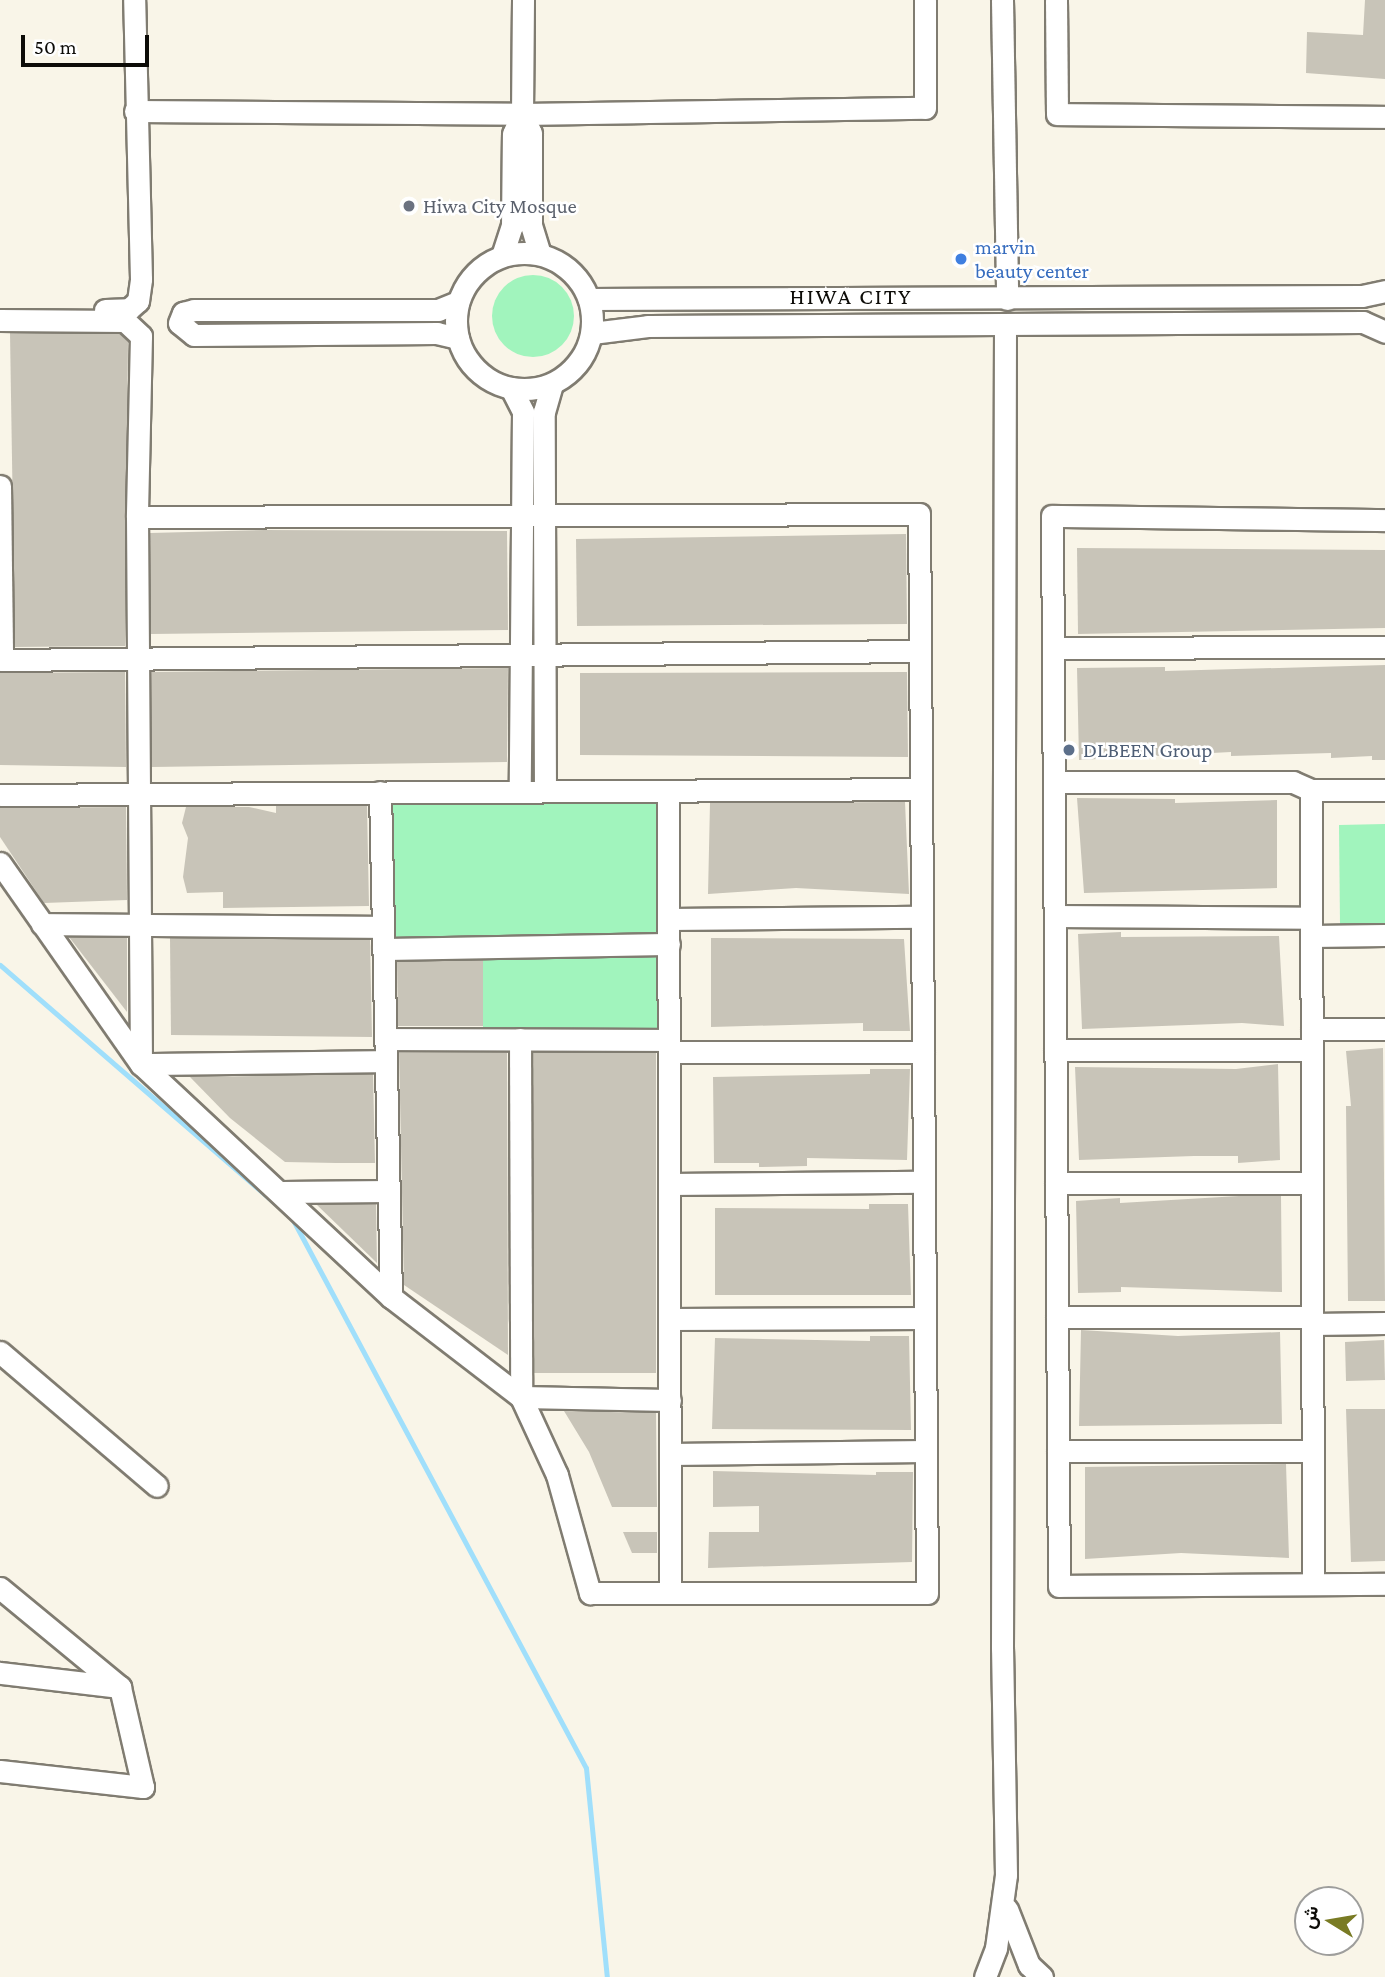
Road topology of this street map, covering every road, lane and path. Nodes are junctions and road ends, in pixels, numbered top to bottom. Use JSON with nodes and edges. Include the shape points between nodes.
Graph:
{"nodes":[{"id":1,"x":134,"y":0,"type":"edge"},
{"id":2,"x":523,"y":0,"type":"edge"},
{"id":3,"x":925,"y":0,"type":"edge"},
{"id":4,"x":1002,"y":0,"type":"edge"},
{"id":5,"x":1056,"y":0,"type":"edge"},
{"id":6,"x":135,"y":111,"type":"junction"},
{"id":7,"x":522,"y":114,"type":"junction"},
{"id":8,"x":1385,"y":117,"type":"edge"},
{"id":9,"x":540,"y":254,"type":"junction"},
{"id":10,"x":502,"y":256,"type":"junction"},
{"id":11,"x":1385,"y":291,"type":"edge"},
{"id":12,"x":1385,"y":298,"type":"edge"},
{"id":13,"x":589,"y":299,"type":"junction"},
{"id":14,"x":1007,"y":299,"type":"junction"},
{"id":15,"x":458,"y":302,"type":"junction"},
{"id":16,"x":0,"y":310,"type":"edge"},
{"id":17,"x":438,"y":310,"type":"junction"},
{"id":18,"x":0,"y":320,"type":"edge"},
{"id":19,"x":1005,"y":324,"type":"junction"},
{"id":20,"x":1385,"y":331,"type":"edge"},
{"id":21,"x":592,"y":332,"type":"junction"},
{"id":22,"x":436,"y":333,"type":"junction"},
{"id":23,"x":458,"y":338,"type":"junction"},
{"id":24,"x":552,"y":384,"type":"junction"},
{"id":25,"x":511,"y":388,"type":"junction"},
{"id":26,"x":0,"y":486,"type":"edge"},
{"id":27,"x":522,"y":514,"type":"junction"},
{"id":28,"x":544,"y":514,"type":"junction"},
{"id":29,"x":137,"y":517,"type":"junction"},
{"id":30,"x":1385,"y":520,"type":"edge"},
{"id":31,"x":1053,"y":648,"type":"junction"},
{"id":32,"x":1385,"y":648,"type":"edge"},
{"id":33,"x":920,"y":651,"type":"junction"},
{"id":34,"x":544,"y":653,"type":"junction"},
{"id":35,"x":521,"y":654,"type":"junction"},
{"id":36,"x":138,"y":658,"type":"junction"},
{"id":37,"x":1,"y":660,"type":"edge"},
{"id":38,"x":1054,"y":782,"type":"junction"},
{"id":39,"x":921,"y":789,"type":"junction"},
{"id":40,"x":1311,"y":790,"type":"junction"},
{"id":41,"x":1385,"y":790,"type":"edge"},
{"id":42,"x":544,"y":791,"type":"junction"},
{"id":43,"x":668,"y":791,"type":"junction"},
{"id":44,"x":380,"y":792,"type":"junction"},
{"id":45,"x":520,"y":792,"type":"junction"},
{"id":46,"x":139,"y":794,"type":"junction"},
{"id":47,"x":0,"y":795,"type":"edge"},
{"id":48,"x":0,"y":863,"type":"edge"},
{"id":49,"x":1055,"y":916,"type":"junction"},
{"id":50,"x":922,"y":917,"type":"junction"},
{"id":51,"x":669,"y":919,"type":"junction"},
{"id":52,"x":42,"y":924,"type":"junction"},
{"id":53,"x":140,"y":924,"type":"junction"},
{"id":54,"x":381,"y":927,"type":"junction"},
{"id":55,"x":1311,"y":927,"type":"junction"},
{"id":56,"x":1385,"y":935,"type":"edge"},
{"id":57,"x":669,"y":944,"type":"junction"},
{"id":58,"x":383,"y":948,"type":"junction"},
{"id":59,"x":1385,"y":1029,"type":"edge"},
{"id":60,"x":385,"y":1039,"type":"junction"},
{"id":61,"x":520,"y":1039,"type":"junction"},
{"id":62,"x":1312,"y":1040,"type":"junction"},
{"id":63,"x":669,"y":1046,"type":"junction"},
{"id":64,"x":1055,"y":1050,"type":"junction"},
{"id":65,"x":923,"y":1052,"type":"junction"},
{"id":66,"x":384,"y":1061,"type":"junction"},
{"id":67,"x":141,"y":1063,"type":"junction"},
{"id":68,"x":923,"y":1182,"type":"junction"},
{"id":69,"x":1056,"y":1183,"type":"junction"},
{"id":70,"x":1312,"y":1183,"type":"junction"},
{"id":71,"x":669,"y":1184,"type":"junction"},
{"id":72,"x":389,"y":1191,"type":"junction"},
{"id":73,"x":282,"y":1192,"type":"junction"},
{"id":74,"x":391,"y":1297,"type":"junction"},
{"id":75,"x":1057,"y":1317,"type":"junction"},
{"id":76,"x":925,"y":1318,"type":"junction"},
{"id":77,"x":670,"y":1319,"type":"junction"},
{"id":78,"x":1312,"y":1320,"type":"junction"},
{"id":79,"x":1385,"y":1323,"type":"edge"},
{"id":80,"x":0,"y":1352,"type":"edge"},
{"id":81,"x":521,"y":1397,"type":"junction"},
{"id":82,"x":670,"y":1400,"type":"junction"},
{"id":83,"x":925,"y":1451,"type":"junction"},
{"id":84,"x":1058,"y":1451,"type":"junction"},
{"id":85,"x":1312,"y":1451,"type":"junction"},
{"id":86,"x":670,"y":1454,"type":"junction"},
{"id":87,"x":157,"y":1486,"type":"dead end"},
{"id":88,"x":1313,"y":1584,"type":"junction"},
{"id":89,"x":1385,"y":1584,"type":"edge"},
{"id":90,"x":0,"y":1588,"type":"edge"},
{"id":91,"x":670,"y":1593,"type":"junction"},
{"id":92,"x":0,"y":1673,"type":"edge"},
{"id":93,"x":120,"y":1687,"type":"junction"},
{"id":94,"x":0,"y":1771,"type":"edge"},
{"id":95,"x":1004,"y":1896,"type":"junction"},
{"id":96,"x":985,"y":1977,"type":"edge"},
{"id":97,"x":1042,"y":1977,"type":"edge"}],
"edges":[{"from":1,"to":6,"type":"street"},
{"from":2,"to":7,"type":"street"},
{"from":3,"to":7,"type":"street","via":[[925,108]]},
{"from":4,"to":14,"type":"street"},
{"from":5,"to":8,"type":"street","via":[[1057,114]]},
{"from":6,"to":7,"type":"street"},
{"from":6,"to":16,"type":"street","via":[[138,301],[129,309]]},
{"from":7,"to":9,"type":"street","via":[[531,133],[531,225]]},
{"from":7,"to":10,"type":"street","via":[[513,134],[512,226]]},
{"from":9,"to":10,"type":"street"},
{"from":9,"to":13,"type":"street","via":[[571,270]]},
{"from":10,"to":15,"type":"street","via":[[474,274]]},
{"from":11,"to":14,"type":"street","via":[[1362,296]]},
{"from":12,"to":20,"type":"street"},
{"from":13,"to":14,"type":"street"},
{"from":13,"to":21,"type":"street"},
{"from":15,"to":17,"type":"street"},
{"from":15,"to":23,"type":"street"},
{"from":17,"to":22,"type":"street","via":[[445,322]]},
{"from":17,"to":22,"type":"street","via":[[194,310],[183,313],[179,323],[181,330],[194,335]]},
{"from":18,"to":29,"type":"street","via":[[108,319],[136,327],[142,348]]},
{"from":19,"to":20,"type":"street","via":[[1363,322]]},
{"from":19,"to":21,"type":"street","via":[[648,326]]},
{"from":19,"to":95,"type":"street"},
{"from":21,"to":24,"type":"street","via":[[573,368]]},
{"from":22,"to":23,"type":"street"},
{"from":23,"to":25,"type":"street","via":[[479,371]]},
{"from":24,"to":25,"type":"street"},
{"from":24,"to":28,"type":"street","via":[[544,412]]},
{"from":25,"to":27,"type":"street","via":[[523,412]]},
{"from":26,"to":37,"type":"street"},
{"from":27,"to":28,"type":"street"},
{"from":27,"to":29,"type":"street"},
{"from":27,"to":35,"type":"street"},
{"from":28,"to":33,"type":"street","via":[[919,514]]},
{"from":28,"to":34,"type":"street"},
{"from":29,"to":36,"type":"street"},
{"from":30,"to":31,"type":"street","via":[[1052,516]]},
{"from":31,"to":32,"type":"street"},
{"from":31,"to":38,"type":"street"},
{"from":33,"to":34,"type":"street"},
{"from":33,"to":39,"type":"street"},
{"from":34,"to":35,"type":"street"},
{"from":34,"to":42,"type":"street"},
{"from":35,"to":36,"type":"street"},
{"from":35,"to":45,"type":"street"},
{"from":36,"to":37,"type":"street"},
{"from":36,"to":46,"type":"street"},
{"from":38,"to":40,"type":"street","via":[[1293,782]]},
{"from":38,"to":49,"type":"street"},
{"from":39,"to":43,"type":"street"},
{"from":39,"to":50,"type":"street"},
{"from":40,"to":41,"type":"street"},
{"from":40,"to":55,"type":"street"},
{"from":42,"to":43,"type":"street"},
{"from":42,"to":45,"type":"street"},
{"from":43,"to":51,"type":"street"},
{"from":44,"to":45,"type":"street"},
{"from":44,"to":46,"type":"street"},
{"from":44,"to":54,"type":"street"},
{"from":46,"to":47,"type":"street"},
{"from":46,"to":53,"type":"street"},
{"from":48,"to":52,"type":"street"},
{"from":49,"to":55,"type":"street"},
{"from":49,"to":64,"type":"street"},
{"from":50,"to":51,"type":"street"},
{"from":50,"to":65,"type":"street"},
{"from":51,"to":57,"type":"street"},
{"from":52,"to":53,"type":"street"},
{"from":52,"to":67,"type":"street"},
{"from":53,"to":54,"type":"street"},
{"from":53,"to":67,"type":"street"},
{"from":54,"to":58,"type":"street"},
{"from":55,"to":56,"type":"street"},
{"from":55,"to":62,"type":"street"},
{"from":57,"to":58,"type":"street"},
{"from":57,"to":63,"type":"street"},
{"from":58,"to":60,"type":"street"},
{"from":59,"to":62,"type":"street"},
{"from":60,"to":61,"type":"street"},
{"from":60,"to":66,"type":"street"},
{"from":61,"to":63,"type":"street"},
{"from":61,"to":81,"type":"street"},
{"from":62,"to":64,"type":"street"},
{"from":62,"to":70,"type":"street"},
{"from":63,"to":65,"type":"street"},
{"from":63,"to":71,"type":"street"},
{"from":64,"to":69,"type":"street"},
{"from":65,"to":68,"type":"street"},
{"from":66,"to":67,"type":"street"},
{"from":66,"to":72,"type":"street"},
{"from":67,"to":73,"type":"street"},
{"from":68,"to":71,"type":"street"},
{"from":68,"to":76,"type":"street"},
{"from":69,"to":70,"type":"street"},
{"from":69,"to":75,"type":"street"},
{"from":70,"to":78,"type":"street"},
{"from":71,"to":77,"type":"street"},
{"from":72,"to":73,"type":"street"},
{"from":72,"to":74,"type":"street"},
{"from":73,"to":74,"type":"street"},
{"from":74,"to":81,"type":"street"},
{"from":75,"to":78,"type":"street"},
{"from":75,"to":84,"type":"street"},
{"from":76,"to":77,"type":"street"},
{"from":76,"to":83,"type":"street"},
{"from":77,"to":82,"type":"street"},
{"from":78,"to":79,"type":"street"},
{"from":78,"to":85,"type":"street"},
{"from":80,"to":87,"type":"street"},
{"from":81,"to":82,"type":"street"},
{"from":81,"to":91,"type":"street","via":[[557,1475],[590,1593]]},
{"from":82,"to":86,"type":"street"},
{"from":83,"to":86,"type":"street"},
{"from":83,"to":91,"type":"street","via":[[927,1592]]},
{"from":84,"to":85,"type":"street"},
{"from":84,"to":88,"type":"street","via":[[1059,1586]]},
{"from":85,"to":88,"type":"street"},
{"from":86,"to":91,"type":"street"},
{"from":88,"to":89,"type":"street"},
{"from":90,"to":93,"type":"street"},
{"from":92,"to":93,"type":"street"},
{"from":93,"to":94,"type":"street","via":[[143,1787]]},
{"from":95,"to":96,"type":"street","via":[[996,1948]]},
{"from":95,"to":97,"type":"street","via":[[1013,1933],[1029,1965]]}]}
